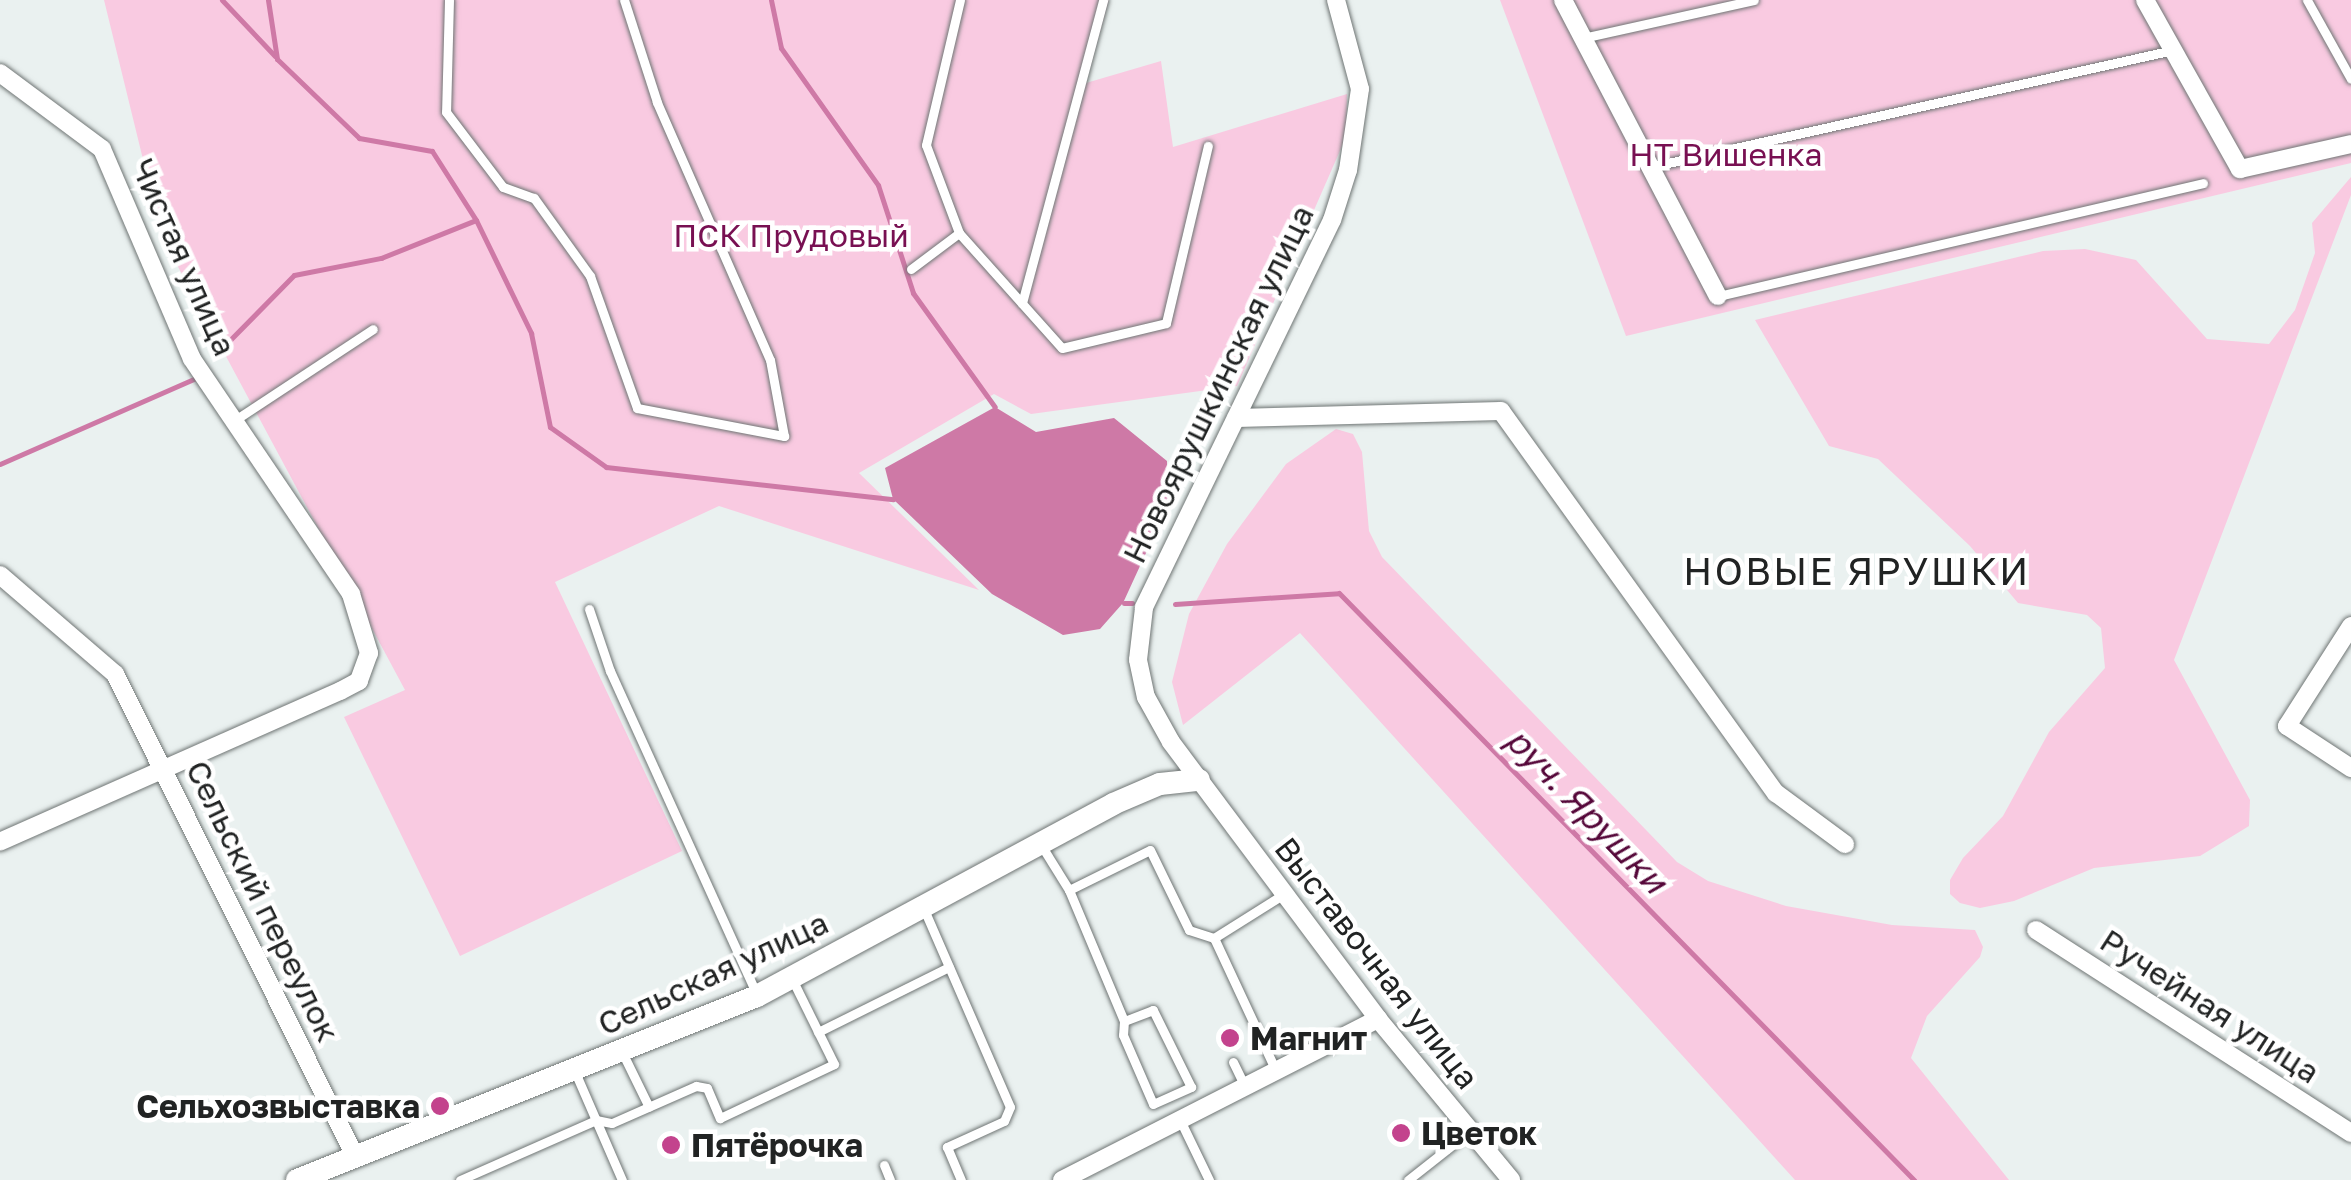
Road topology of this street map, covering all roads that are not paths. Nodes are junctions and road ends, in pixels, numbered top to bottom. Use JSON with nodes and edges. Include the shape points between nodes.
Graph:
{"nodes":[{"id":1,"x":449,"y":0,"type":"edge"},
{"id":2,"x":624,"y":0,"type":"edge"},
{"id":3,"x":960,"y":0,"type":"edge"},
{"id":4,"x":1103,"y":0,"type":"edge"},
{"id":5,"x":1336,"y":0,"type":"edge"},
{"id":6,"x":1562,"y":0,"type":"edge"},
{"id":7,"x":1754,"y":0,"type":"edge"},
{"id":8,"x":2145,"y":0,"type":"edge"},
{"id":9,"x":2307,"y":0,"type":"edge"},
{"id":10,"x":1583,"y":38,"type":"junction"},
{"id":11,"x":2173,"y":50,"type":"junction"},
{"id":12,"x":0,"y":74,"type":"edge"},
{"id":13,"x":2351,"y":79,"type":"edge"},
{"id":14,"x":2351,"y":144,"type":"edge"},
{"id":15,"x":1208,"y":146,"type":"dead end"},
{"id":16,"x":1650,"y":167,"type":"junction"},
{"id":17,"x":2202,"y":183,"type":"dead end"},
{"id":18,"x":959,"y":233,"type":"junction"},
{"id":19,"x":911,"y":269,"type":"dead end"},
{"id":20,"x":1718,"y":296,"type":"joint"},
{"id":21,"x":1022,"y":303,"type":"junction"},
{"id":22,"x":373,"y":329,"type":"dead end"},
{"id":23,"x":1236,"y":418,"type":"junction"},
{"id":24,"x":233,"y":422,"type":"junction"},
{"id":25,"x":0,"y":575,"type":"edge"},
{"id":26,"x":589,"y":609,"type":"dead end"},
{"id":27,"x":2351,"y":626,"type":"edge"},
{"id":28,"x":2351,"y":768,"type":"edge"},
{"id":29,"x":164,"y":769,"type":"junction"},
{"id":30,"x":1199,"y":780,"type":"junction"},
{"id":31,"x":0,"y":842,"type":"edge"},
{"id":32,"x":1039,"y":842,"type":"junction"},
{"id":33,"x":1846,"y":844,"type":"dead end"},
{"id":34,"x":1069,"y":890,"type":"junction"},
{"id":35,"x":1284,"y":894,"type":"junction"},
{"id":36,"x":922,"y":905,"type":"junction"},
{"id":37,"x":2036,"y":930,"type":"dead end"},
{"id":38,"x":1214,"y":938,"type":"junction"},
{"id":39,"x":949,"y":967,"type":"junction"},
{"id":40,"x":792,"y":979,"type":"junction"},
{"id":41,"x":757,"y":996,"type":"junction"},
{"id":42,"x":1378,"y":1019,"type":"junction"},
{"id":43,"x":1124,"y":1021,"type":"junction"},
{"id":44,"x":818,"y":1032,"type":"junction"},
{"id":45,"x":622,"y":1052,"type":"junction"},
{"id":46,"x":1233,"y":1062,"type":"dead end"},
{"id":47,"x":1276,"y":1071,"type":"junction"},
{"id":48,"x":574,"y":1072,"type":"junction"},
{"id":49,"x":1191,"y":1087,"type":"junction"},
{"id":50,"x":1245,"y":1087,"type":"junction"},
{"id":51,"x":648,"y":1107,"type":"junction"},
{"id":52,"x":1202,"y":1109,"type":"junction"},
{"id":53,"x":596,"y":1120,"type":"junction"},
{"id":54,"x":1180,"y":1120,"type":"junction"},
{"id":55,"x":1470,"y":1131,"type":"junction"},
{"id":56,"x":2351,"y":1134,"type":"edge"},
{"id":57,"x":355,"y":1156,"type":"junction"},
{"id":58,"x":884,"y":1164,"type":"dead end"},
{"id":59,"x":297,"y":1180,"type":"edge"},
{"id":60,"x":460,"y":1180,"type":"edge"},
{"id":61,"x":622,"y":1180,"type":"edge"},
{"id":62,"x":890,"y":1180,"type":"edge"},
{"id":63,"x":961,"y":1180,"type":"edge"},
{"id":64,"x":1062,"y":1180,"type":"edge"},
{"id":65,"x":1209,"y":1180,"type":"edge"},
{"id":66,"x":1408,"y":1180,"type":"edge"},
{"id":67,"x":1511,"y":1180,"type":"edge"}],
"edges":[{"from":1,"to":2,"type":"lane","via":[[446,112],[503,187],[534,198],[590,276],[638,408],[784,436],[770,360],[657,102]]},
{"from":3,"to":18,"type":"lane","via":[[926,144]]},
{"from":4,"to":21,"type":"lane"},
{"from":5,"to":23,"type":"street","name":"Новоярушкинская улица","via":[[1354,61],[1359,128],[1332,220]]},
{"from":6,"to":10,"type":"street"},
{"from":7,"to":10,"type":"lane"},
{"from":8,"to":11,"type":"street"},
{"from":9,"to":13,"type":"lane"},
{"from":10,"to":16,"type":"street"},
{"from":11,"to":14,"type":"street","via":[[2240,169]]},
{"from":11,"to":16,"type":"lane"},
{"from":12,"to":24,"type":"street","name":"Чистая улица","via":[[102,149],[192,358]]},
{"from":15,"to":21,"type":"lane","via":[[1166,323],[1062,348]]},
{"from":16,"to":20,"type":"street"},
{"from":17,"to":20,"type":"lane"},
{"from":18,"to":19,"type":"lane"},
{"from":18,"to":21,"type":"lane"},
{"from":22,"to":24,"type":"lane"},
{"from":23,"to":30,"type":"street","name":"Новоярушкинская улица","via":[[1144,608],[1138,660],[1146,697]]},
{"from":23,"to":33,"type":"street","via":[[1501,411],[1776,793]]},
{"from":24,"to":29,"type":"street","name":"Чистая улица","via":[[351,594],[369,653],[359,681]]},
{"from":25,"to":29,"type":"street","name":"Сельский переулок","via":[[116,674]]},
{"from":26,"to":41,"type":"lane","via":[[610,671]]},
{"from":27,"to":28,"type":"street","via":[[2287,726]]},
{"from":29,"to":31,"type":"street","name":"Чистая улица"},
{"from":29,"to":57,"type":"street","name":"Сельский переулок"},
{"from":30,"to":32,"type":"street","name":"Сельская улица","via":[[1160,784]]},
{"from":30,"to":35,"type":"street","name":"Выставочная улица"},
{"from":32,"to":34,"type":"lane"},
{"from":32,"to":36,"type":"street","name":"Сельская улица"},
{"from":34,"to":38,"type":"lane","via":[[1150,850],[1189,930]]},
{"from":34,"to":43,"type":"lane"},
{"from":35,"to":38,"type":"lane"},
{"from":35,"to":42,"type":"street","name":"Выставочная улица"},
{"from":36,"to":39,"type":"lane"},
{"from":36,"to":40,"type":"street","name":"Сельская улица"},
{"from":37,"to":56,"type":"street","name":"Ручейная улица"},
{"from":38,"to":47,"type":"lane"},
{"from":39,"to":44,"type":"lane"},
{"from":39,"to":63,"type":"lane","via":[[1010,1107],[1004,1121],[948,1146]]},
{"from":40,"to":41,"type":"street","name":"Сельская улица"},
{"from":40,"to":44,"type":"lane"},
{"from":41,"to":45,"type":"street","name":"Сельская улица"},
{"from":42,"to":47,"type":"street"},
{"from":42,"to":55,"type":"street","name":"Выставочная улица"},
{"from":43,"to":49,"type":"lane","via":[[1153,1010]]},
{"from":43,"to":49,"type":"lane","via":[[1153,1104]]},
{"from":44,"to":51,"type":"lane","via":[[834,1064],[720,1118],[707,1088],[696,1086]]},
{"from":45,"to":48,"type":"street","name":"Сельская улица"},
{"from":45,"to":51,"type":"lane"},
{"from":46,"to":50,"type":"lane"},
{"from":47,"to":50,"type":"street"},
{"from":48,"to":53,"type":"lane"},
{"from":48,"to":57,"type":"street","name":"Сельская улица"},
{"from":49,"to":52,"type":"lane"},
{"from":50,"to":52,"type":"street"},
{"from":51,"to":53,"type":"lane","via":[[612,1123]]},
{"from":52,"to":54,"type":"street"},
{"from":53,"to":60,"type":"lane"},
{"from":53,"to":61,"type":"lane"},
{"from":54,"to":64,"type":"street","via":[[1096,1171]]},
{"from":54,"to":65,"type":"lane"},
{"from":55,"to":66,"type":"lane"},
{"from":55,"to":67,"type":"street","name":"Выставочная улица"},
{"from":57,"to":59,"type":"street","name":"Сельская улица"},
{"from":58,"to":62,"type":"lane"}]}
